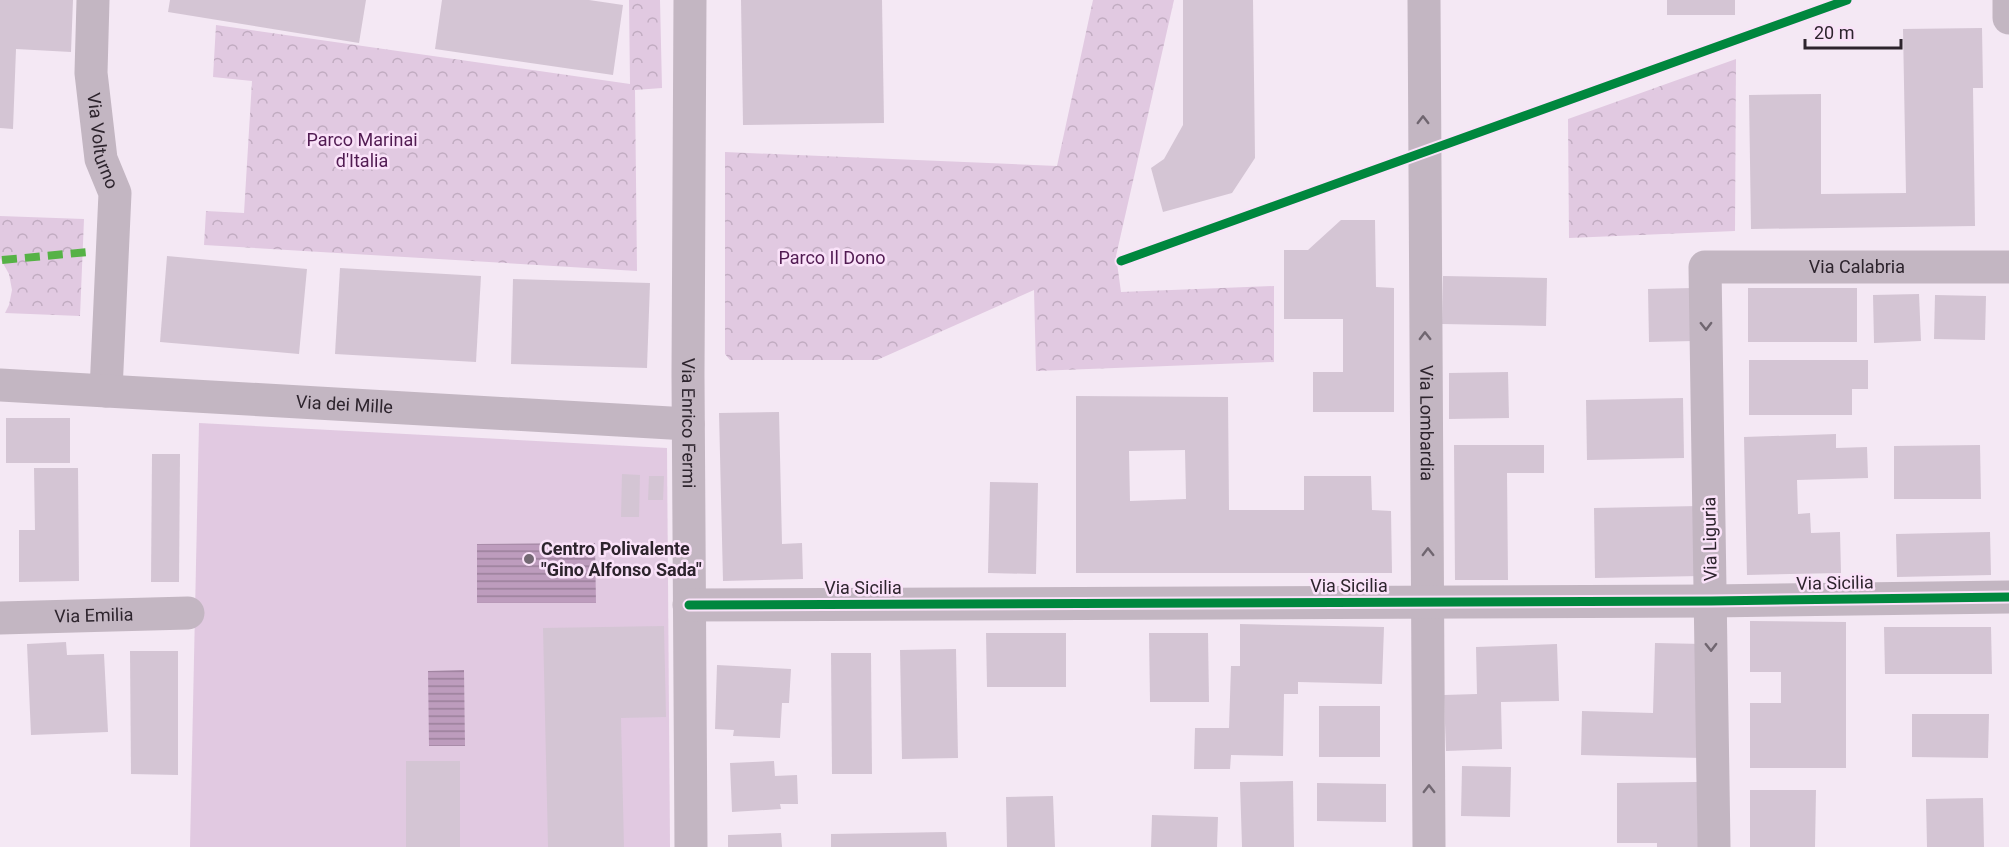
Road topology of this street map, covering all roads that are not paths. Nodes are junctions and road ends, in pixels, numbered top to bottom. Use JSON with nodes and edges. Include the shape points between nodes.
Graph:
{"nodes":[{"id":1,"x":93,"y":0,"type":"edge"},
{"id":2,"x":690,"y":0,"type":"edge"},
{"id":3,"x":1424,"y":0,"type":"edge"},
{"id":4,"x":2009,"y":0,"type":"edge"},
{"id":5,"x":2009,"y":18,"type":"edge"},
{"id":6,"x":1705,"y":267,"type":"joint"},
{"id":7,"x":2009,"y":267,"type":"edge"},
{"id":8,"x":0,"y":385,"type":"edge"},
{"id":9,"x":106,"y":391,"type":"junction"},
{"id":10,"x":688,"y":424,"type":"junction"},
{"id":11,"x":2009,"y":597,"type":"edge"},
{"id":12,"x":1711,"y":601,"type":"junction"},
{"id":13,"x":1428,"y":602,"type":"junction"},
{"id":14,"x":689,"y":605,"type":"junction"},
{"id":15,"x":188,"y":613,"type":"dead end"},
{"id":16,"x":0,"y":618,"type":"edge"},
{"id":17,"x":691,"y":847,"type":"edge"},
{"id":18,"x":1429,"y":847,"type":"edge"},
{"id":19,"x":1714,"y":847,"type":"edge"}],
"edges":[{"from":1,"to":9,"type":"street","name":"Via Volturno","via":[[91,73],[101,159],[115,193]]},
{"from":2,"to":10,"type":"street","name":"Via Enrico Fermi"},
{"from":13,"to":3,"type":"street","name":"Via Lombardia","one_way":true},
{"from":4,"to":5,"type":"street"},
{"from":6,"to":7,"type":"street","name":"Via Calabria"},
{"from":6,"to":12,"type":"street","name":"Via Liguria","one_way":true},
{"from":8,"to":9,"type":"street","name":"Via dei Mille"},
{"from":9,"to":10,"type":"street","name":"Via dei Mille"},
{"from":10,"to":14,"type":"street","name":"Via Enrico Fermi"},
{"from":11,"to":12,"type":"street","name":"Via Sicilia"},
{"from":12,"to":13,"type":"street","name":"Via Sicilia"},
{"from":12,"to":19,"type":"street","name":"Via Liguria","one_way":true},
{"from":13,"to":14,"type":"street","name":"Via Sicilia"},
{"from":18,"to":13,"type":"street","name":"Via Lombardia","one_way":true},
{"from":14,"to":17,"type":"street","name":"Via Enrico Fermi"},
{"from":15,"to":16,"type":"street","name":"Via Emilia"}]}
